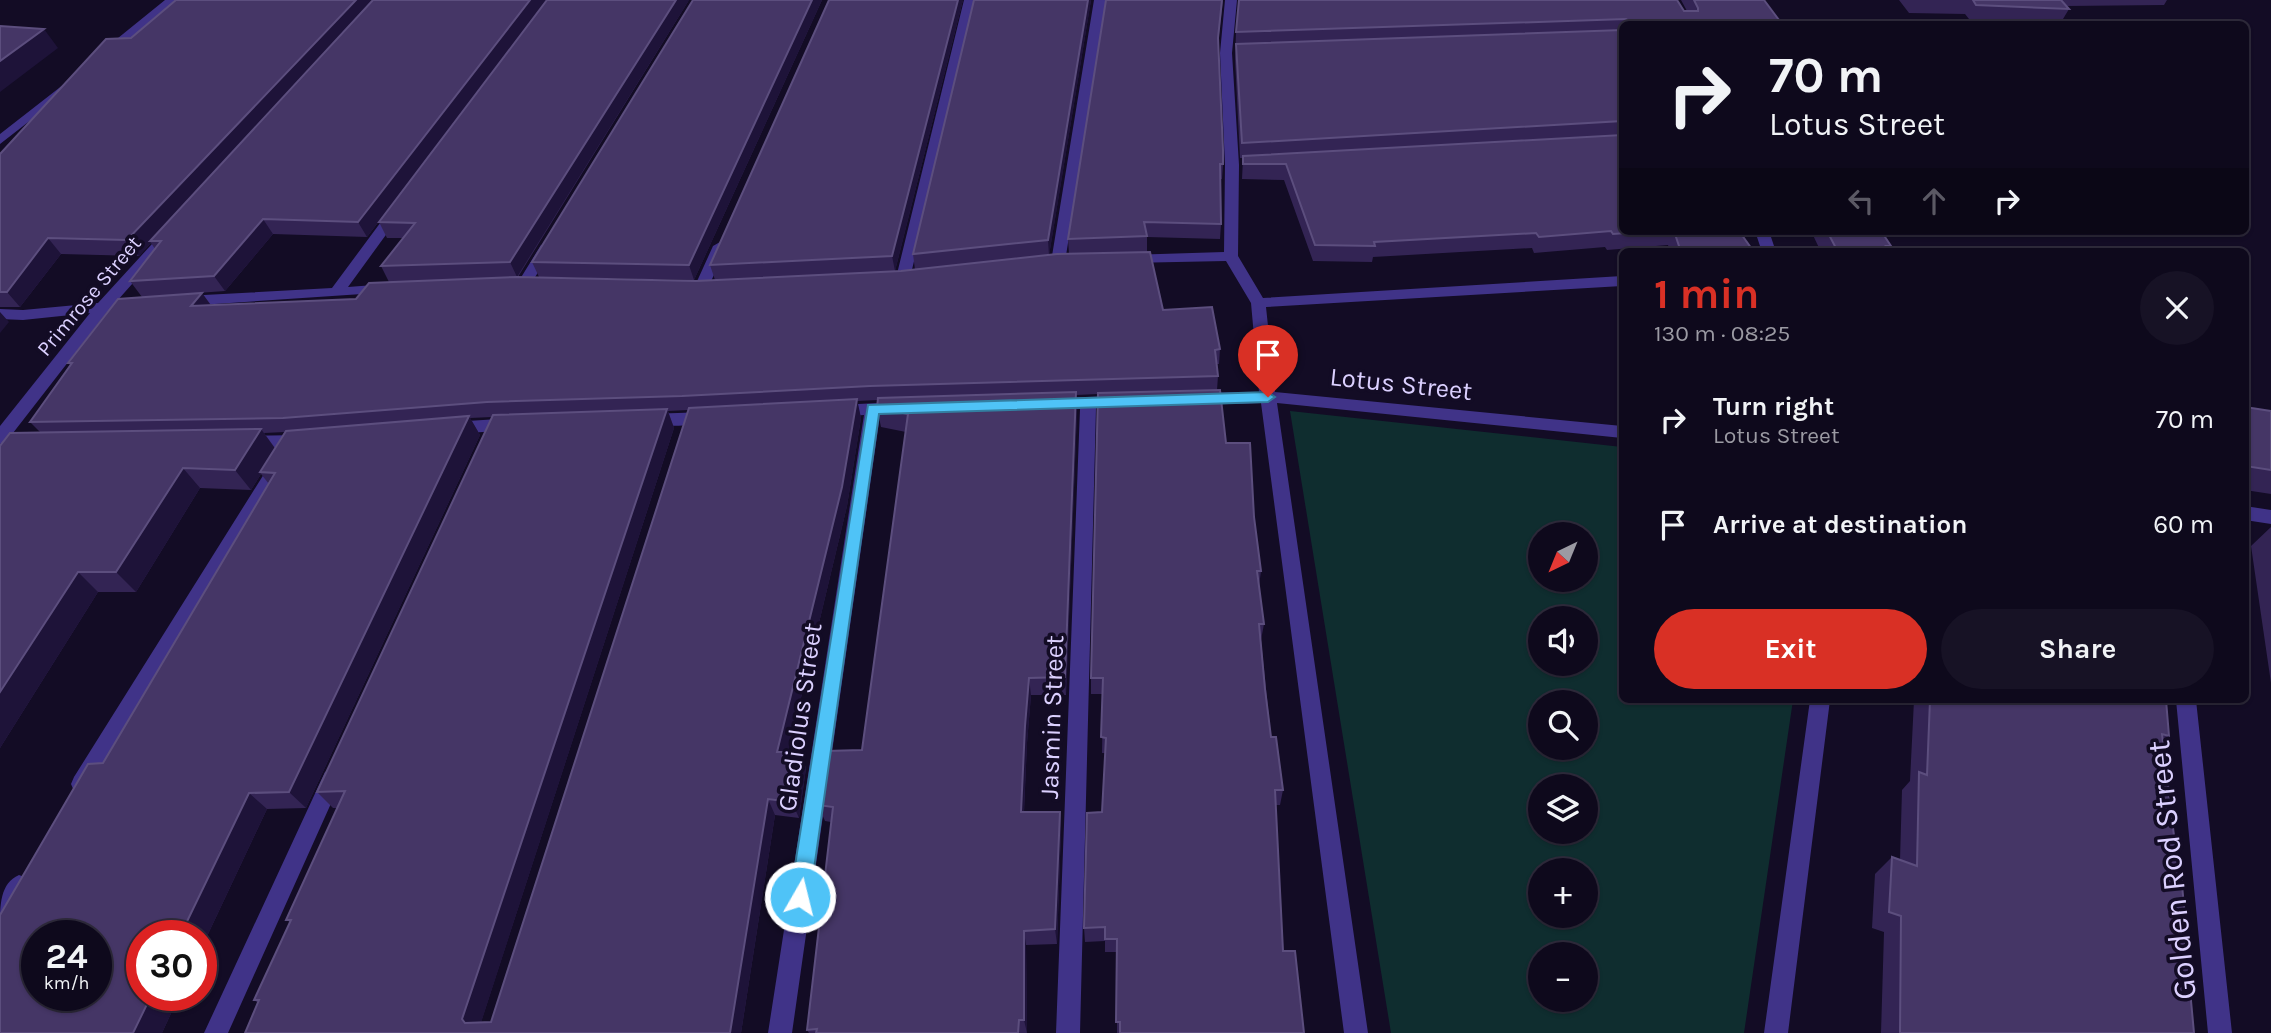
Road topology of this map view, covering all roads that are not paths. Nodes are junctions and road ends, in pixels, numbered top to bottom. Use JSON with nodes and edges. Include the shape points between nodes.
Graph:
{"nodes":[{"id":1,"x":172,"y":0,"type":"edge"},
{"id":2,"x":970,"y":0,"type":"edge"},
{"id":3,"x":1100,"y":0,"type":"edge"},
{"id":4,"x":1231,"y":0,"type":"edge"},
{"id":5,"x":97,"y":61,"type":"edge"},
{"id":6,"x":75,"y":79,"type":"edge"},
{"id":7,"x":0,"y":140,"type":"edge"},
{"id":8,"x":404,"y":201,"type":"edge"},
{"id":9,"x":178,"y":225,"type":"edge"},
{"id":10,"x":553,"y":237,"type":"edge"},
{"id":11,"x":724,"y":238,"type":"edge"},
{"id":12,"x":1231,"y":256,"type":"junction"},
{"id":13,"x":1111,"y":260,"type":"edge"},
{"id":14,"x":1058,"y":262,"type":"edge"},
{"id":15,"x":903,"y":277,"type":"edge"},
{"id":16,"x":1619,"y":281,"type":"edge"},
{"id":17,"x":525,"y":284,"type":"edge"},
{"id":18,"x":701,"y":287,"type":"edge"},
{"id":19,"x":404,"y":288,"type":"edge"},
{"id":20,"x":337,"y":290,"type":"junction"},
{"id":21,"x":1258,"y":303,"type":"junction"},
{"id":22,"x":103,"y":307,"type":"junction"},
{"id":23,"x":0,"y":314,"type":"edge"},
{"id":24,"x":1268,"y":397,"type":"junction"},
{"id":25,"x":1185,"y":400,"type":"edge"},
{"id":26,"x":1144,"y":401,"type":"edge"},
{"id":27,"x":1088,"y":404,"type":"junction"},
{"id":28,"x":1034,"y":405,"type":"edge"},
{"id":29,"x":913,"y":408,"type":"edge"},
{"id":30,"x":873,"y":409,"type":"junction"},
{"id":31,"x":820,"y":412,"type":"edge"},
{"id":32,"x":727,"y":417,"type":"edge"},
{"id":33,"x":688,"y":419,"type":"junction"},
{"id":34,"x":633,"y":421,"type":"edge"},
{"id":35,"x":522,"y":424,"type":"edge"},
{"id":36,"x":495,"y":425,"type":"junction"},
{"id":37,"x":441,"y":429,"type":"edge"},
{"id":38,"x":1619,"y":432,"type":"edge"},
{"id":39,"x":320,"y":439,"type":"edge"},
{"id":40,"x":293,"y":441,"type":"junction"},
{"id":41,"x":223,"y":442,"type":"edge"},
{"id":42,"x":5,"y":443,"type":"edge"},
{"id":43,"x":679,"y":445,"type":"edge"},
{"id":44,"x":483,"y":450,"type":"edge"},
{"id":45,"x":2249,"y":514,"type":"edge"},
{"id":46,"x":2271,"y":517,"type":"edge"},
{"id":47,"x":1820,"y":703,"type":"edge"},
{"id":48,"x":2186,"y":703,"type":"edge"},
{"id":49,"x":338,"y":767,"type":"edge"},
{"id":50,"x":73,"y":796,"type":"edge"},
{"id":51,"x":29,"y":867,"type":"edge"},
{"id":52,"x":0,"y":915,"type":"edge"},
{"id":53,"x":215,"y":1033,"type":"edge"},
{"id":54,"x":780,"y":1033,"type":"edge"},
{"id":55,"x":1068,"y":1033,"type":"edge"},
{"id":56,"x":1356,"y":1033,"type":"edge"},
{"id":57,"x":1776,"y":1033,"type":"edge"},
{"id":58,"x":2220,"y":1033,"type":"edge"}],
"edges":[{"from":1,"to":5,"type":"street"},
{"from":2,"to":15,"type":"street"},
{"from":3,"to":14,"type":"street"},
{"from":4,"to":12,"type":"street","via":[[1239,165]]},
{"from":6,"to":7,"type":"street"},
{"from":8,"to":20,"type":"street"},
{"from":9,"to":22,"type":"street","name":"Primrose Street"},
{"from":10,"to":17,"type":"street"},
{"from":11,"to":18,"type":"street"},
{"from":12,"to":13,"type":"street"},
{"from":12,"to":21,"type":"street"},
{"from":16,"to":21,"type":"street"},
{"from":19,"to":20,"type":"street"},
{"from":20,"to":22,"type":"street"},
{"from":21,"to":24,"type":"street"},
{"from":22,"to":23,"type":"street"},
{"from":22,"to":42,"type":"street","name":"Primrose Street"},
{"from":24,"to":25,"type":"street","name":"Lotus Street"},
{"from":24,"to":38,"type":"street","name":"Lotus Street"},
{"from":24,"to":56,"type":"street"},
{"from":26,"to":27,"type":"street"},
{"from":27,"to":28,"type":"street"},
{"from":27,"to":55,"type":"street","name":"Jasmin Street"},
{"from":29,"to":30,"type":"street"},
{"from":30,"to":31,"type":"street"},
{"from":30,"to":54,"type":"street","name":"Gladiolus Street"},
{"from":32,"to":33,"type":"street"},
{"from":33,"to":34,"type":"street"},
{"from":33,"to":43,"type":"street"},
{"from":35,"to":36,"type":"street"},
{"from":36,"to":37,"type":"street"},
{"from":36,"to":44,"type":"street"},
{"from":39,"to":40,"type":"street"},
{"from":40,"to":41,"type":"street"},
{"from":40,"to":50,"type":"street"},
{"from":45,"to":46,"type":"street"},
{"from":47,"to":57,"type":"street"},
{"from":48,"to":58,"type":"street","name":"Golden Rod Street"},
{"from":49,"to":53,"type":"street"},
{"from":51,"to":52,"type":"street"}]}
